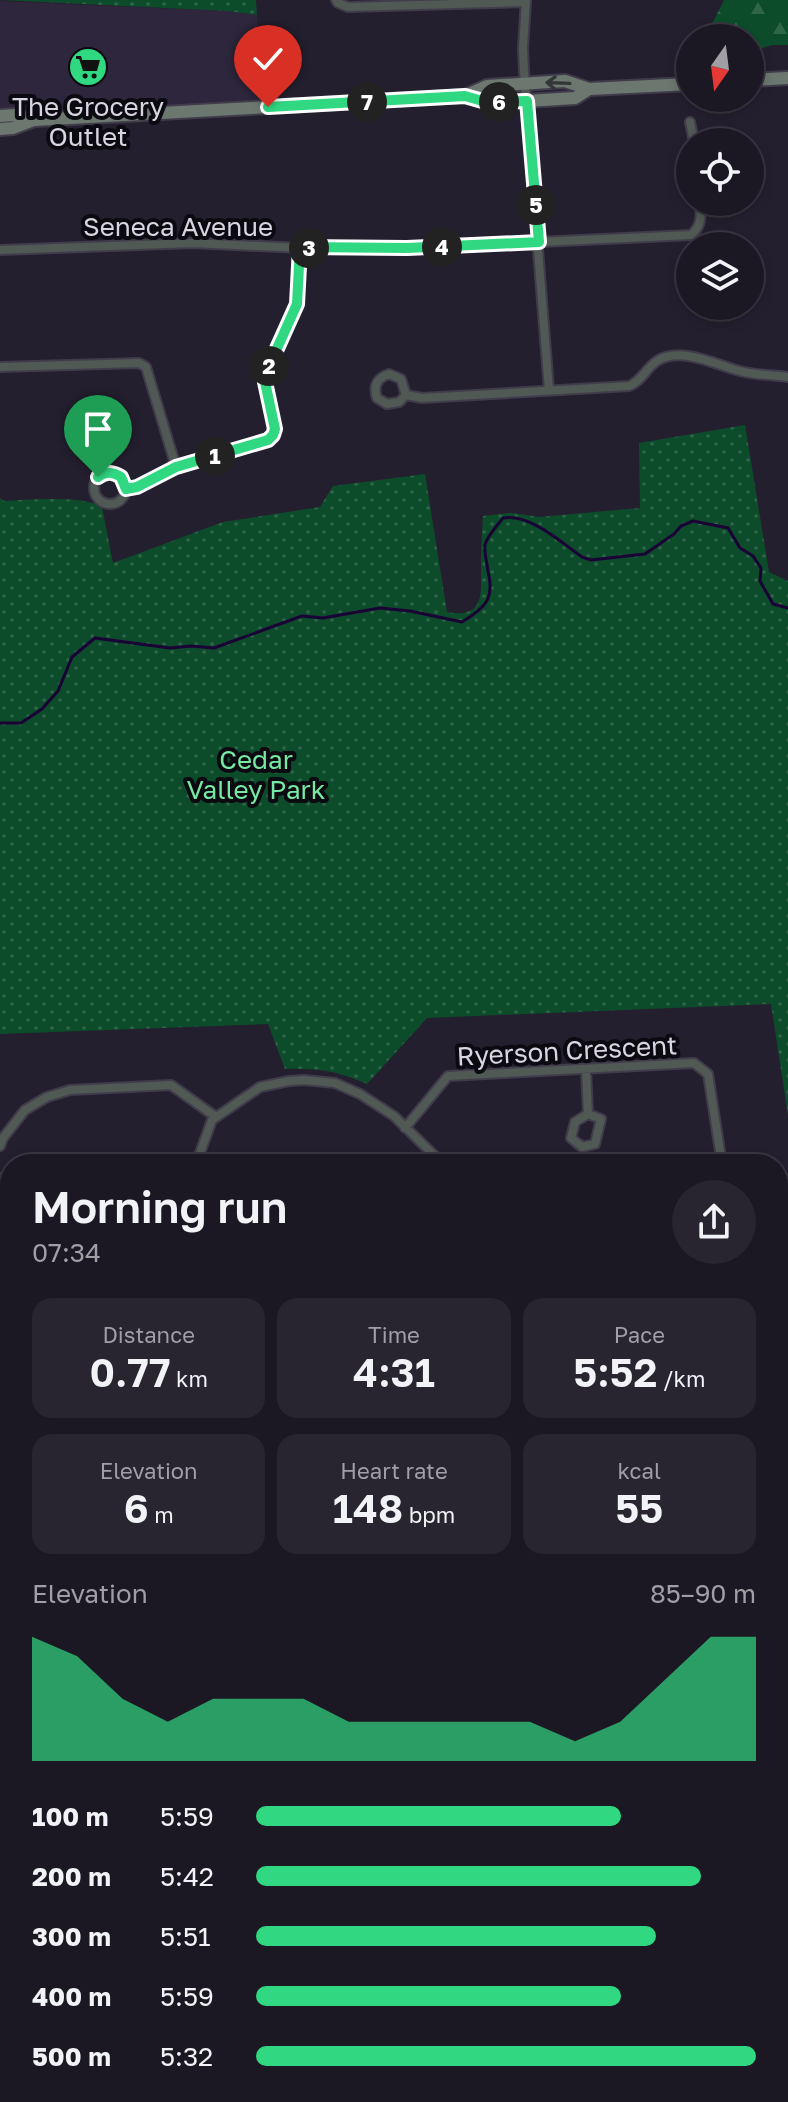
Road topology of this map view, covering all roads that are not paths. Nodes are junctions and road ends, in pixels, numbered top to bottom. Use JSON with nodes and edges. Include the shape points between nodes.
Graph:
{"nodes":[{"id":1,"x":336,"y":0,"type":"edge"},
{"id":2,"x":526,"y":1,"type":"edge"},
{"id":3,"x":426,"y":2,"type":"edge"},
{"id":4,"x":788,"y":78,"type":"edge"},
{"id":5,"x":764,"y":79,"type":"edge"},
{"id":6,"x":526,"y":84,"type":"junction"},
{"id":7,"x":676,"y":85,"type":"edge"},
{"id":8,"x":589,"y":89,"type":"junction"},
{"id":9,"x":465,"y":96,"type":"junction"},
{"id":10,"x":527,"y":101,"type":"junction"},
{"id":11,"x":0,"y":116,"type":"edge"},
{"id":12,"x":34,"y":120,"type":"junction"},
{"id":13,"x":690,"y":122,"type":"dead end"},
{"id":14,"x":691,"y":128,"type":"edge"},
{"id":15,"x":0,"y":129,"type":"edge"},
{"id":16,"x":701,"y":216,"type":"edge"},
{"id":17,"x":539,"y":242,"type":"junction"},
{"id":18,"x":300,"y":247,"type":"junction"},
{"id":19,"x":0,"y":250,"type":"edge"},
{"id":20,"x":0,"y":367,"type":"edge"},
{"id":21,"x":788,"y":377,"type":"edge"},
{"id":22,"x":549,"y":390,"type":"junction"},
{"id":23,"x":406,"y":395,"type":"dead end"},
{"id":24,"x":176,"y":467,"type":"junction"},
{"id":25,"x":126,"y":489,"type":"dead end"},
{"id":26,"x":586,"y":1069,"type":"junction"},
{"id":27,"x":588,"y":1114,"type":"dead end"},
{"id":28,"x":216,"y":1117,"type":"junction"},
{"id":29,"x":405,"y":1128,"type":"junction"},
{"id":30,"x":0,"y":1146,"type":"edge"},
{"id":31,"x":200,"y":1154,"type":"edge"},
{"id":32,"x":432,"y":1154,"type":"edge"},
{"id":33,"x":720,"y":1154,"type":"edge"}],
"edges":[{"from":1,"to":3,"type":"street","via":[[348,7]]},
{"from":2,"to":3,"type":"street"},
{"from":2,"to":6,"type":"street"},
{"from":4,"to":5,"type":"main road"},
{"from":8,"to":6,"type":"main road","one_way":true,"via":[[565,81]]},
{"from":6,"to":9,"type":"main road","via":[[487,86]]},
{"from":6,"to":10,"type":"street"},
{"from":7,"to":8,"type":"main road"},
{"from":8,"to":10,"type":"main road","via":[[575,98]]},
{"from":9,"to":10,"type":"main road","via":[[486,102]]},
{"from":9,"to":12,"type":"main road"},
{"from":10,"to":17,"type":"street"},
{"from":11,"to":12,"type":"main road"},
{"from":12,"to":15,"type":"main road"},
{"from":13,"to":14,"type":"street"},
{"from":16,"to":17,"type":"street","name":"Seneca Avenue","via":[[691,235]]},
{"from":17,"to":18,"type":"street","name":"Seneca Avenue"},
{"from":17,"to":22,"type":"street"},
{"from":18,"to":19,"type":"street","name":"Seneca Avenue","via":[[193,243]]},
{"from":18,"to":24,"type":"street","via":[[297,304],[265,382],[273,435]]},
{"from":20,"to":24,"type":"street","via":[[139,363],[146,367]]},
{"from":21,"to":22,"type":"street","via":[[669,357],[629,386]]},
{"from":22,"to":23,"type":"street"},
{"from":24,"to":25,"type":"street"},
{"from":26,"to":27,"type":"street"},
{"from":26,"to":29,"type":"street","name":"Ryerson Crescent","via":[[448,1076]]},
{"from":26,"to":33,"type":"street","name":"Ryerson Crescent","via":[[694,1063],[708,1074]]},
{"from":28,"to":29,"type":"street","via":[[260,1087],[320,1080],[360,1094]]},
{"from":28,"to":30,"type":"street","via":[[171,1085],[70,1090],[25,1110]]},
{"from":28,"to":31,"type":"street"},
{"from":29,"to":32,"type":"street"}]}
